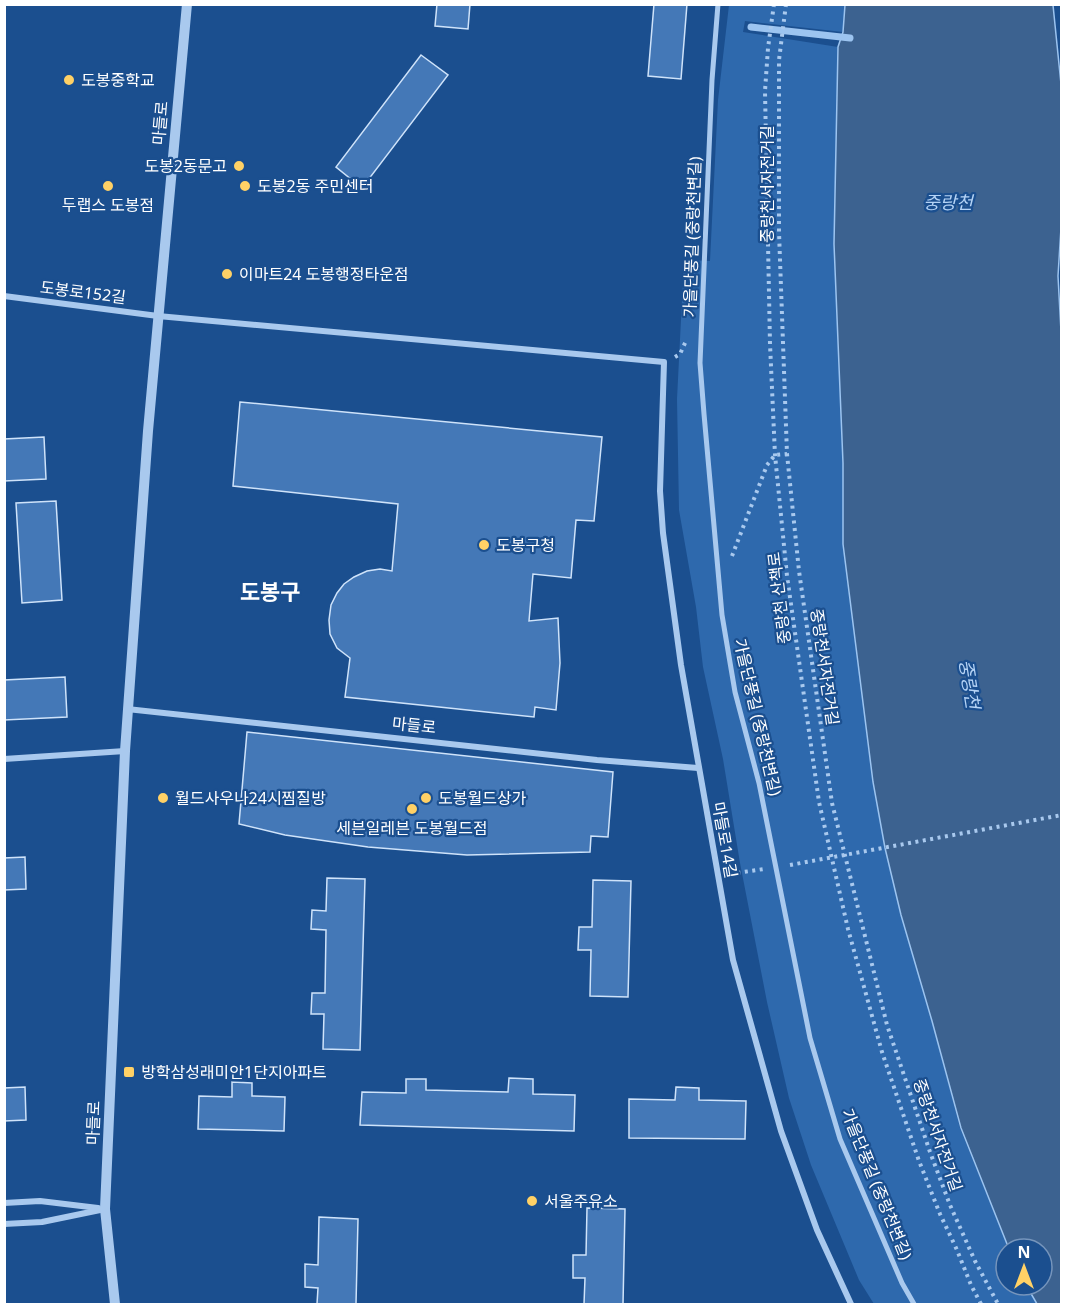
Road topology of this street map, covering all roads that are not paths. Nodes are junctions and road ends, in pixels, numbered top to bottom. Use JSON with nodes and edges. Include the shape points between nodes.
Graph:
{"nodes":[{"id":1,"x":187,"y":4,"type":"edge"},
{"id":2,"x":718,"y":4,"type":"edge"},
{"id":3,"x":4,"y":296,"type":"edge"},
{"id":4,"x":158,"y":316,"type":"junction"},
{"id":5,"x":127,"y":709,"type":"junction"},
{"id":6,"x":125,"y":751,"type":"junction"},
{"id":7,"x":4,"y":759,"type":"edge"},
{"id":8,"x":699,"y":768,"type":"junction"},
{"id":9,"x":4,"y":1203,"type":"edge"},
{"id":10,"x":105,"y":1209,"type":"junction"},
{"id":11,"x":4,"y":1224,"type":"edge"},
{"id":12,"x":115,"y":1305,"type":"edge"},
{"id":13,"x":851,"y":1305,"type":"edge"},
{"id":14,"x":914,"y":1305,"type":"edge"}],
"edges":[{"from":1,"to":4,"type":"street","name":"마들로"},
{"from":2,"to":14,"type":"street","name":"가을단풍길 (중랑천변길)","via":[[700,363],[722,615],[810,1038],[840,1139]]},
{"from":3,"to":4,"type":"street","name":"도봉로152길"},
{"from":4,"to":5,"type":"street","name":"마들로"},
{"from":4,"to":8,"type":"street","name":"마들로14길","via":[[664,363],[660,491],[663,533]]},
{"from":5,"to":6,"type":"street","name":"마들로"},
{"from":5,"to":8,"type":"street","name":"마들로"},
{"from":6,"to":7,"type":"street"},
{"from":6,"to":10,"type":"street","name":"마들로"},
{"from":8,"to":13,"type":"street","name":"마들로14길","via":[[733,960],[781,1131],[817,1230]]},
{"from":9,"to":10,"type":"street","via":[[40,1201]]},
{"from":10,"to":11,"type":"street","via":[[42,1222]]},
{"from":10,"to":12,"type":"street","name":"마들로"}]}
